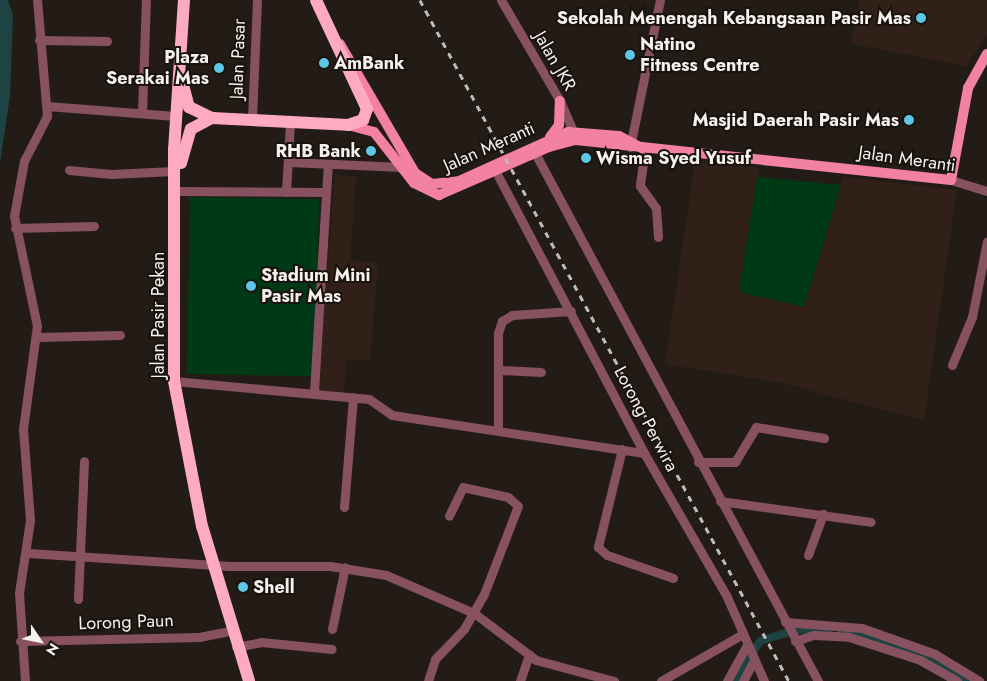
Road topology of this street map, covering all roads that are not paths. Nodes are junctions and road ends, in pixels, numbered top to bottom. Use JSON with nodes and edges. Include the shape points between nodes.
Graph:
{"nodes":[{"id":1,"x":37,"y":0,"type":"edge"},
{"id":2,"x":146,"y":0,"type":"edge"},
{"id":3,"x":184,"y":0,"type":"edge"},
{"id":4,"x":256,"y":0,"type":"edge"},
{"id":5,"x":316,"y":0,"type":"edge"},
{"id":6,"x":514,"y":0,"type":"edge"},
{"id":7,"x":660,"y":0,"type":"edge"},
{"id":8,"x":502,"y":2,"type":"edge"},
{"id":9,"x":334,"y":38,"type":"junction"},
{"id":10,"x":39,"y":40,"type":"junction"},
{"id":11,"x":108,"y":41,"type":"dead end"},
{"id":12,"x":987,"y":54,"type":"edge"},
{"id":13,"x":180,"y":78,"type":"junction"},
{"id":14,"x":560,"y":101,"type":"junction"},
{"id":15,"x":369,"y":103,"type":"junction"},
{"id":16,"x":47,"y":106,"type":"junction"},
{"id":17,"x":142,"y":113,"type":"junction"},
{"id":18,"x":176,"y":116,"type":"junction"},
{"id":19,"x":212,"y":118,"type":"junction"},
{"id":20,"x":252,"y":120,"type":"junction"},
{"id":21,"x":290,"y":123,"type":"junction"},
{"id":22,"x":348,"y":126,"type":"junction"},
{"id":23,"x":575,"y":136,"type":"junction"},
{"id":24,"x":550,"y":138,"type":"junction"},
{"id":25,"x":631,"y":144,"type":"junction"},
{"id":26,"x":644,"y":149,"type":"junction"},
{"id":27,"x":535,"y":153,"type":"junction"},
{"id":28,"x":516,"y":158,"type":"junction"},
{"id":29,"x":289,"y":162,"type":"junction"},
{"id":30,"x":328,"y":164,"type":"junction"},
{"id":31,"x":402,"y":167,"type":"junction"},
{"id":32,"x":499,"y":168,"type":"junction"},
{"id":33,"x":69,"y":170,"type":"dead end"},
{"id":34,"x":174,"y":171,"type":"junction"},
{"id":35,"x":951,"y":180,"type":"junction"},
{"id":36,"x":176,"y":188,"type":"junction"},
{"id":37,"x":438,"y":190,"type":"junction"},
{"id":38,"x":987,"y":191,"type":"edge"},
{"id":39,"x":286,"y":192,"type":"junction"},
{"id":40,"x":325,"y":192,"type":"junction"},
{"id":41,"x":94,"y":226,"type":"dead end"},
{"id":42,"x":15,"y":228,"type":"junction"},
{"id":43,"x":658,"y":237,"type":"dead end"},
{"id":44,"x":987,"y":241,"type":"edge"},
{"id":45,"x":571,"y":310,"type":"junction"},
{"id":46,"x":120,"y":335,"type":"dead end"},
{"id":47,"x":38,"y":338,"type":"junction"},
{"id":48,"x":952,"y":365,"type":"dead end"},
{"id":49,"x":500,"y":370,"type":"junction"},
{"id":50,"x":541,"y":372,"type":"dead end"},
{"id":51,"x":174,"y":381,"type":"junction"},
{"id":52,"x":314,"y":391,"type":"junction"},
{"id":53,"x":353,"y":397,"type":"junction"},
{"id":54,"x":498,"y":428,"type":"junction"},
{"id":55,"x":824,"y":438,"type":"dead end"},
{"id":56,"x":622,"y":449,"type":"junction"},
{"id":57,"x":644,"y":453,"type":"junction"},
{"id":58,"x":84,"y":461,"type":"dead end"},
{"id":59,"x":698,"y":462,"type":"junction"},
{"id":60,"x":720,"y":501,"type":"junction"},
{"id":61,"x":344,"y":507,"type":"dead end"},
{"id":62,"x":823,"y":514,"type":"junction"},
{"id":63,"x":449,"y":516,"type":"dead end"},
{"id":64,"x":871,"y":522,"type":"dead end"},
{"id":65,"x":28,"y":554,"type":"junction"},
{"id":66,"x":808,"y":555,"type":"dead end"},
{"id":67,"x":81,"y":556,"type":"junction"},
{"id":68,"x":214,"y":563,"type":"junction"},
{"id":69,"x":345,"y":567,"type":"junction"},
{"id":70,"x":673,"y":578,"type":"dead end"},
{"id":71,"x":78,"y":600,"type":"dead end"},
{"id":72,"x":474,"y":613,"type":"junction"},
{"id":73,"x":786,"y":624,"type":"junction"},
{"id":74,"x":332,"y":629,"type":"dead end"},
{"id":75,"x":231,"y":631,"type":"junction"},
{"id":76,"x":741,"y":635,"type":"junction"},
{"id":77,"x":794,"y":639,"type":"junction"},
{"id":78,"x":20,"y":641,"type":"junction"},
{"id":79,"x":236,"y":647,"type":"junction"},
{"id":80,"x":332,"y":649,"type":"dead end"},
{"id":81,"x":529,"y":655,"type":"junction"},
{"id":82,"x":750,"y":655,"type":"junction"},
{"id":83,"x":594,"y":679,"type":"edge"},
{"id":84,"x":25,"y":681,"type":"edge"},
{"id":85,"x":249,"y":681,"type":"edge"},
{"id":86,"x":428,"y":681,"type":"edge"},
{"id":87,"x":520,"y":681,"type":"edge"},
{"id":88,"x":614,"y":681,"type":"edge"},
{"id":89,"x":662,"y":681,"type":"edge"},
{"id":90,"x":727,"y":681,"type":"edge"},
{"id":91,"x":743,"y":681,"type":"edge"},
{"id":92,"x":764,"y":681,"type":"edge"},
{"id":93,"x":818,"y":681,"type":"edge"},
{"id":94,"x":957,"y":681,"type":"edge"},
{"id":95,"x":979,"y":681,"type":"edge"}],
"edges":[{"from":1,"to":10,"type":"street"},
{"from":2,"to":17,"type":"street"},
{"from":3,"to":13,"type":"highway","name":"Jalan Pasir Pekan"},
{"from":4,"to":20,"type":"street","name":"Jalan Pasar"},
{"from":5,"to":9,"type":"highway"},
{"from":6,"to":8,"type":"street"},
{"from":7,"to":25,"type":"street"},
{"from":8,"to":14,"type":"street","name":"Jalan JKR"},
{"from":9,"to":15,"type":"main road","name":"Jalan Meranti"},
{"from":9,"to":15,"type":"highway","via":[[340,58]]},
{"from":10,"to":11,"type":"street"},
{"from":10,"to":16,"type":"street"},
{"from":12,"to":35,"type":"main road","via":[[968,88]]},
{"from":13,"to":18,"type":"highway","name":"Jalan Pasir Pekan"},
{"from":13,"to":19,"type":"highway","via":[[189,107]]},
{"from":14,"to":23,"type":"street","name":"Jalan JKR"},
{"from":14,"to":24,"type":"main road","via":[[559,125]]},
{"from":15,"to":22,"type":"highway","via":[[363,120]]},
{"from":15,"to":37,"type":"main road","name":"Jalan Meranti","via":[[414,173]]},
{"from":16,"to":17,"type":"street"},
{"from":16,"to":42,"type":"street","via":[[42,134],[24,161]]},
{"from":17,"to":18,"type":"street"},
{"from":18,"to":34,"type":"highway","name":"Jalan Pasir Pekan"},
{"from":19,"to":20,"type":"highway"},
{"from":19,"to":36,"type":"highway","via":[[196,124],[185,138]]},
{"from":20,"to":21,"type":"highway"},
{"from":21,"to":22,"type":"highway"},
{"from":21,"to":29,"type":"street"},
{"from":22,"to":31,"type":"main road","name":"Jalan Meranti","via":[[382,137]]},
{"from":23,"to":24,"type":"main road","name":"Jalan Meranti"},
{"from":23,"to":25,"type":"main road","name":"Jalan Meranti"},
{"from":23,"to":27,"type":"main road","name":"Jalan Meranti"},
{"from":24,"to":28,"type":"main road","name":"Jalan Meranti"},
{"from":25,"to":26,"type":"main road","name":"Jalan Meranti"},
{"from":26,"to":35,"type":"main road","name":"Jalan Meranti"},
{"from":26,"to":43,"type":"street","via":[[640,186],[656,208]]},
{"from":27,"to":28,"type":"main road","name":"Jalan Meranti"},
{"from":27,"to":59,"type":"street"},
{"from":28,"to":32,"type":"main road","name":"Jalan Meranti"},
{"from":29,"to":30,"type":"street"},
{"from":29,"to":39,"type":"street"},
{"from":30,"to":31,"type":"street"},
{"from":30,"to":40,"type":"street"},
{"from":31,"to":37,"type":"main road","name":"Jalan Meranti","via":[[417,186]]},
{"from":32,"to":37,"type":"main road","name":"Jalan Meranti"},
{"from":32,"to":45,"type":"street","name":"Lorong Perwira"},
{"from":33,"to":34,"type":"street","via":[[111,174]]},
{"from":34,"to":36,"type":"highway","name":"Jalan Pasir Pekan"},
{"from":35,"to":38,"type":"street","name":"Jalan Meranti"},
{"from":36,"to":39,"type":"street"},
{"from":36,"to":51,"type":"highway","name":"Jalan Pasir Pekan"},
{"from":39,"to":40,"type":"street"},
{"from":40,"to":52,"type":"street"},
{"from":41,"to":42,"type":"street"},
{"from":42,"to":47,"type":"street","via":[[36,311]]},
{"from":44,"to":48,"type":"street","via":[[972,317]]},
{"from":45,"to":49,"type":"street","via":[[507,317],[498,333]]},
{"from":45,"to":57,"type":"street","name":"Lorong Perwira"},
{"from":46,"to":47,"type":"street"},
{"from":47,"to":65,"type":"street","via":[[24,429],[30,497]]},
{"from":49,"to":50,"type":"street"},
{"from":49,"to":54,"type":"street"},
{"from":51,"to":52,"type":"street"},
{"from":51,"to":68,"type":"highway","name":"Jalan Pasir Pekan","via":[[184,446]]},
{"from":52,"to":53,"type":"street"},
{"from":53,"to":54,"type":"street","via":[[375,401],[392,415]]},
{"from":53,"to":61,"type":"street"},
{"from":54,"to":56,"type":"street"},
{"from":55,"to":59,"type":"street","via":[[756,428],[736,462]]},
{"from":56,"to":57,"type":"street"},
{"from":56,"to":70,"type":"street","via":[[598,546],[607,555]]},
{"from":57,"to":76,"type":"street","name":"Lorong Perwira","via":[[727,597]]},
{"from":58,"to":67,"type":"street"},
{"from":59,"to":60,"type":"street"},
{"from":60,"to":62,"type":"street"},
{"from":60,"to":73,"type":"street"},
{"from":62,"to":64,"type":"street"},
{"from":62,"to":66,"type":"street"},
{"from":63,"to":72,"type":"street","via":[[463,487],[508,497],[518,506]]},
{"from":65,"to":67,"type":"street"},
{"from":65,"to":78,"type":"street","via":[[19,593]]},
{"from":67,"to":68,"type":"street"},
{"from":67,"to":71,"type":"street"},
{"from":68,"to":69,"type":"street"},
{"from":68,"to":75,"type":"highway","name":"Jalan Pasir Pekan"},
{"from":69,"to":72,"type":"street","via":[[398,578]]},
{"from":69,"to":74,"type":"street"},
{"from":72,"to":81,"type":"street"},
{"from":72,"to":86,"type":"street","via":[[435,659]]},
{"from":73,"to":77,"type":"street"},
{"from":73,"to":95,"type":"street","via":[[862,628],[936,654]]},
{"from":75,"to":78,"type":"street","name":"Lorong Paun","via":[[200,637]]},
{"from":75,"to":79,"type":"highway","name":"Jalan Pasir Pekan"},
{"from":76,"to":82,"type":"street","name":"Lorong Perwira"},
{"from":76,"to":89,"type":"street"},
{"from":77,"to":93,"type":"street"},
{"from":77,"to":94,"type":"street","via":[[814,635],[849,637],[920,660]]},
{"from":78,"to":84,"type":"street"},
{"from":79,"to":80,"type":"street","via":[[261,642]]},
{"from":79,"to":85,"type":"highway","name":"Jalan Pasir Pekan"},
{"from":81,"to":83,"type":"street","via":[[544,664]]},
{"from":81,"to":87,"type":"street"},
{"from":82,"to":90,"type":"street"},
{"from":82,"to":91,"type":"street"},
{"from":82,"to":92,"type":"street","name":"Lorong Perwira"},
{"from":83,"to":88,"type":"street"}]}
